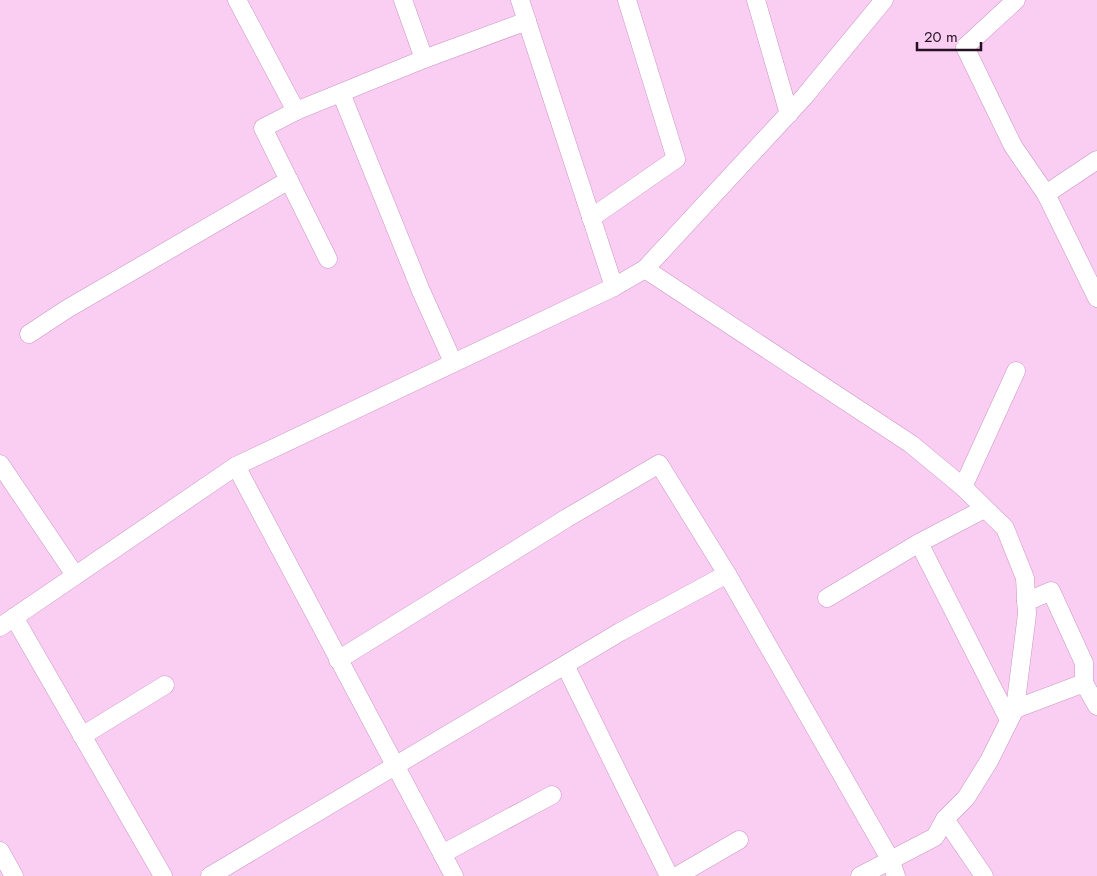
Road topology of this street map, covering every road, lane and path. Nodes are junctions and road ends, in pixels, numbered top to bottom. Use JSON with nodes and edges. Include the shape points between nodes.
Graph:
{"nodes":[{"id":1,"x":237,"y":0,"type":"edge"},
{"id":2,"x":403,"y":0,"type":"edge"},
{"id":3,"x":520,"y":0,"type":"edge"},
{"id":4,"x":627,"y":0,"type":"edge"},
{"id":5,"x":756,"y":0,"type":"edge"},
{"id":6,"x":884,"y":0,"type":"edge"},
{"id":7,"x":1016,"y":0,"type":"edge"},
{"id":8,"x":527,"y":21,"type":"junction"},
{"id":9,"x":424,"y":59,"type":"junction"},
{"id":10,"x":341,"y":93,"type":"junction"},
{"id":11,"x":296,"y":111,"type":"junction"},
{"id":12,"x":789,"y":114,"type":"junction"},
{"id":13,"x":1097,"y":160,"type":"edge"},
{"id":14,"x":289,"y":180,"type":"junction"},
{"id":15,"x":1046,"y":194,"type":"junction"},
{"id":16,"x":591,"y":218,"type":"junction"},
{"id":17,"x":328,"y":259,"type":"dead end"},
{"id":18,"x":645,"y":269,"type":"junction"},
{"id":19,"x":614,"y":287,"type":"junction"},
{"id":20,"x":1097,"y":296,"type":"edge"},
{"id":21,"x":29,"y":334,"type":"dead end"},
{"id":22,"x":454,"y":362,"type":"junction"},
{"id":23,"x":1016,"y":372,"type":"dead end"},
{"id":24,"x":0,"y":464,"type":"edge"},
{"id":25,"x":236,"y":466,"type":"junction"},
{"id":26,"x":962,"y":486,"type":"junction"},
{"id":27,"x":984,"y":509,"type":"junction"},
{"id":28,"x":918,"y":542,"type":"junction"},
{"id":29,"x":727,"y":574,"type":"junction"},
{"id":30,"x":76,"y":575,"type":"junction"},
{"id":31,"x":827,"y":598,"type":"dead end"},
{"id":32,"x":1026,"y":602,"type":"junction"},
{"id":33,"x":7,"y":622,"type":"edge"},
{"id":34,"x":338,"y":660,"type":"junction"},
{"id":35,"x":565,"y":665,"type":"junction"},
{"id":36,"x":1084,"y":684,"type":"junction"},
{"id":37,"x":165,"y":685,"type":"dead end"},
{"id":38,"x":1097,"y":706,"type":"edge"},
{"id":39,"x":1012,"y":715,"type":"junction"},
{"id":40,"x":82,"y":736,"type":"junction"},
{"id":41,"x":394,"y":766,"type":"junction"},
{"id":42,"x":552,"y":795,"type":"dead end"},
{"id":43,"x":945,"y":819,"type":"junction"},
{"id":44,"x":739,"y":840,"type":"dead end"},
{"id":45,"x":0,"y":851,"type":"edge"},
{"id":46,"x":442,"y":854,"type":"junction"},
{"id":47,"x":890,"y":859,"type":"junction"},
{"id":48,"x":14,"y":876,"type":"edge"},
{"id":49,"x":163,"y":876,"type":"edge"},
{"id":50,"x":210,"y":876,"type":"edge"},
{"id":51,"x":453,"y":876,"type":"edge"},
{"id":52,"x":669,"y":876,"type":"edge"},
{"id":53,"x":677,"y":876,"type":"edge"},
{"id":54,"x":860,"y":876,"type":"edge"},
{"id":55,"x":896,"y":876,"type":"edge"},
{"id":56,"x":984,"y":876,"type":"edge"}],
"edges":[{"from":1,"to":11,"type":"street"},
{"from":2,"to":9,"type":"street"},
{"from":3,"to":8,"type":"street"},
{"from":4,"to":16,"type":"street","via":[[676,159]]},
{"from":5,"to":12,"type":"street"},
{"from":6,"to":12,"type":"street"},
{"from":7,"to":15,"type":"street","via":[[965,47],[1013,146]]},
{"from":8,"to":9,"type":"street"},
{"from":8,"to":16,"type":"street"},
{"from":9,"to":10,"type":"street"},
{"from":10,"to":11,"type":"street"},
{"from":10,"to":22,"type":"street","via":[[421,291]]},
{"from":11,"to":14,"type":"street","via":[[263,128]]},
{"from":12,"to":18,"type":"street"},
{"from":13,"to":15,"type":"street"},
{"from":14,"to":17,"type":"street"},
{"from":14,"to":21,"type":"street"},
{"from":15,"to":20,"type":"street"},
{"from":16,"to":19,"type":"street"},
{"from":18,"to":19,"type":"street"},
{"from":18,"to":26,"type":"street","via":[[912,444]]},
{"from":19,"to":22,"type":"street"},
{"from":22,"to":25,"type":"street"},
{"from":23,"to":26,"type":"street"},
{"from":24,"to":30,"type":"street"},
{"from":25,"to":30,"type":"street"},
{"from":25,"to":34,"type":"street"},
{"from":26,"to":27,"type":"street"},
{"from":27,"to":28,"type":"street"},
{"from":27,"to":32,"type":"street","via":[[1005,528],[1026,578]]},
{"from":28,"to":31,"type":"street"},
{"from":28,"to":39,"type":"street"},
{"from":29,"to":34,"type":"street","via":[[660,464]]},
{"from":29,"to":35,"type":"street"},
{"from":29,"to":47,"type":"street"},
{"from":30,"to":33,"type":"street"},
{"from":32,"to":36,"type":"street","via":[[1051,591],[1084,663]]},
{"from":32,"to":39,"type":"street"},
{"from":33,"to":40,"type":"street"},
{"from":34,"to":41,"type":"street"},
{"from":35,"to":41,"type":"street"},
{"from":35,"to":52,"type":"street"},
{"from":36,"to":38,"type":"street"},
{"from":36,"to":39,"type":"street"},
{"from":37,"to":40,"type":"street"},
{"from":39,"to":43,"type":"street","via":[[966,798]]},
{"from":40,"to":49,"type":"street"},
{"from":41,"to":46,"type":"street"},
{"from":41,"to":50,"type":"street"},
{"from":42,"to":46,"type":"street"},
{"from":43,"to":47,"type":"street","via":[[935,837]]},
{"from":43,"to":56,"type":"street"},
{"from":44,"to":53,"type":"street"},
{"from":45,"to":48,"type":"street"},
{"from":46,"to":51,"type":"street"},
{"from":47,"to":54,"type":"street"},
{"from":47,"to":55,"type":"street"}]}
